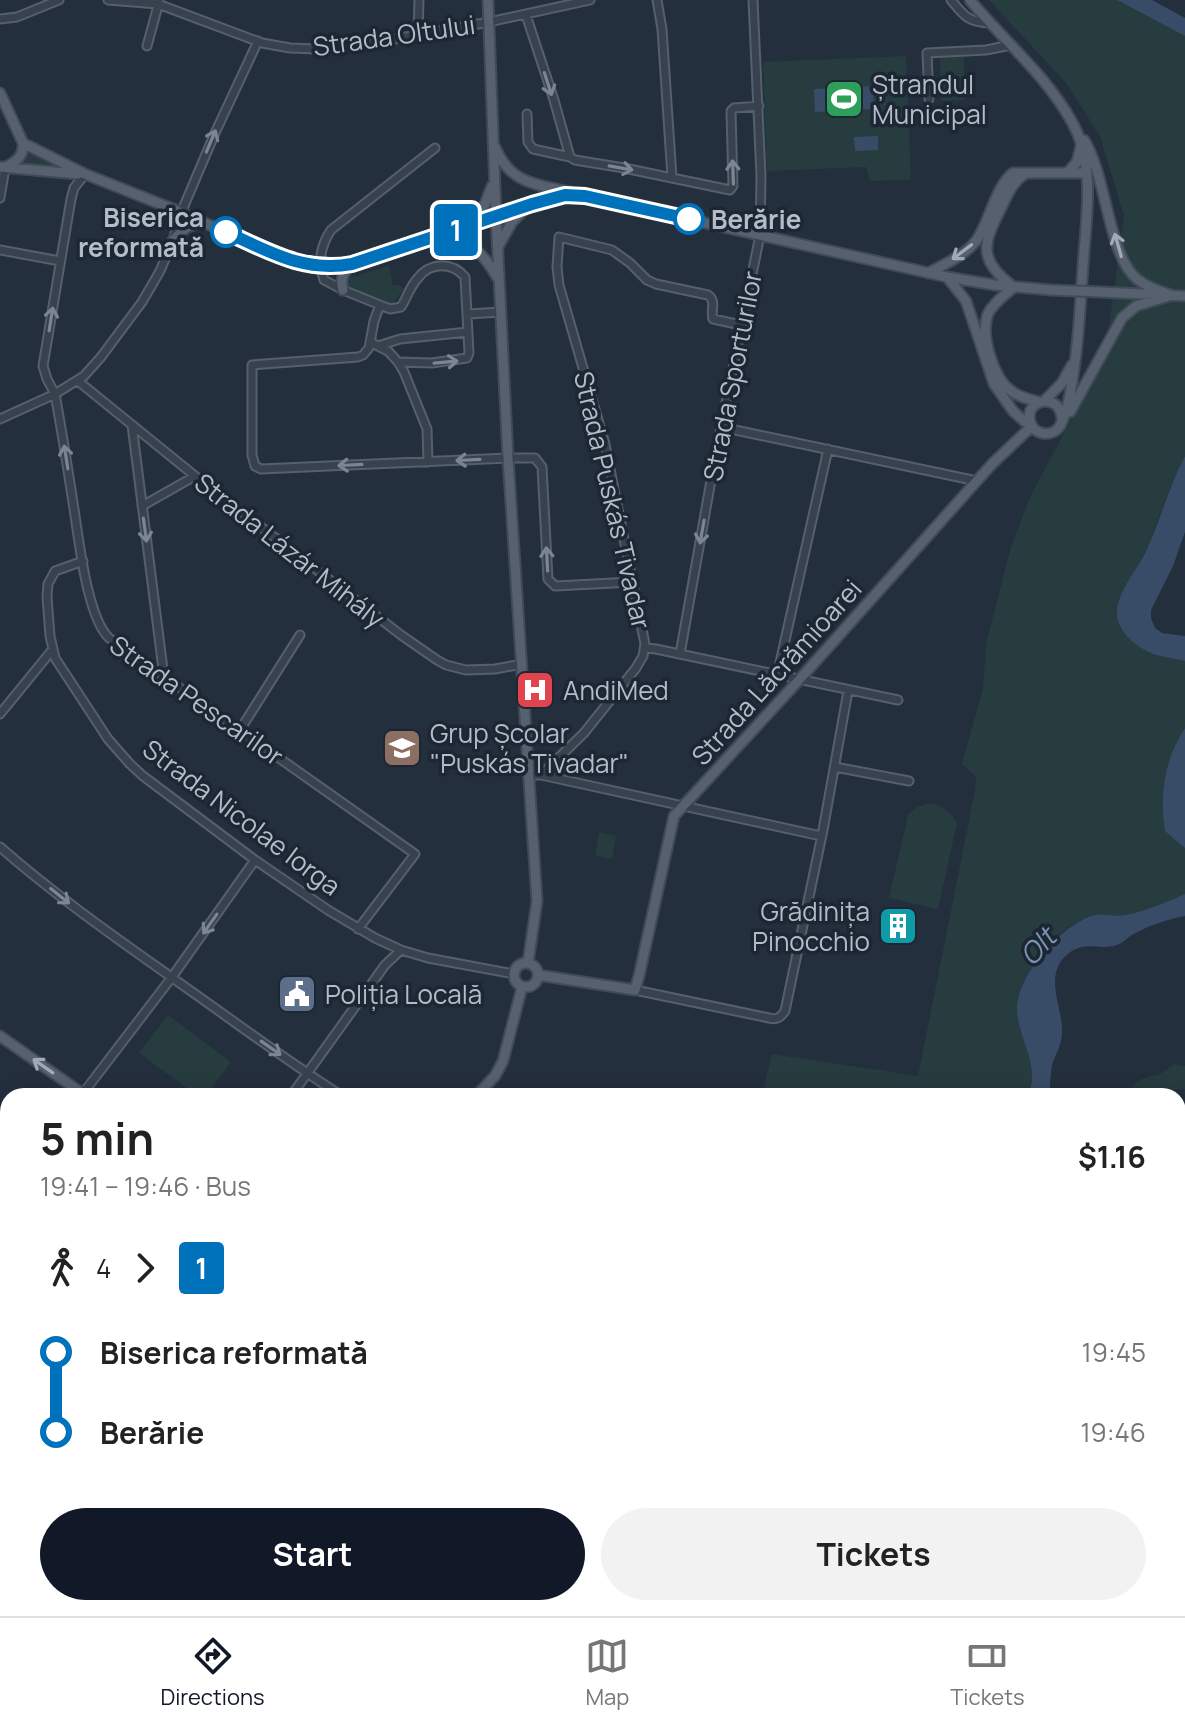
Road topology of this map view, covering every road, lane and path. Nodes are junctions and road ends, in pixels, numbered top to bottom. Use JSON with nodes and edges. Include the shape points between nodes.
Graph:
{"nodes":[{"id":1,"x":59,"y":0,"type":"edge"},
{"id":2,"x":108,"y":0,"type":"edge"},
{"id":3,"x":419,"y":0,"type":"edge"},
{"id":4,"x":488,"y":0,"type":"edge"},
{"id":5,"x":590,"y":0,"type":"edge"},
{"id":6,"x":657,"y":0,"type":"edge"},
{"id":7,"x":753,"y":0,"type":"edge"},
{"id":8,"x":951,"y":0,"type":"edge"},
{"id":9,"x":970,"y":0,"type":"edge"},
{"id":10,"x":159,"y":2,"type":"edge"},
{"id":11,"x":526,"y":15,"type":"junction"},
{"id":12,"x":0,"y":19,"type":"edge"},
{"id":13,"x":489,"y":22,"type":"junction"},
{"id":14,"x":990,"y":23,"type":"junction"},
{"id":15,"x":418,"y":35,"type":"junction"},
{"id":16,"x":258,"y":41,"type":"junction"},
{"id":17,"x":1011,"y":45,"type":"junction"},
{"id":18,"x":147,"y":46,"type":"dead end"},
{"id":19,"x":0,"y":93,"type":"edge"},
{"id":20,"x":929,"y":99,"type":"dead end"},
{"id":21,"x":759,"y":106,"type":"junction"},
{"id":22,"x":527,"y":114,"type":"dead end"},
{"id":23,"x":1074,"y":124,"type":"junction"},
{"id":24,"x":493,"y":141,"type":"junction"},
{"id":25,"x":1081,"y":142,"type":"junction"},
{"id":26,"x":23,"y":143,"type":"junction"},
{"id":27,"x":435,"y":148,"type":"dead end"},
{"id":28,"x":569,"y":155,"type":"junction"},
{"id":29,"x":2,"y":168,"type":"edge"},
{"id":30,"x":1029,"y":172,"type":"junction"},
{"id":31,"x":1068,"y":172,"type":"junction"},
{"id":32,"x":1087,"y":173,"type":"junction"},
{"id":33,"x":85,"y":174,"type":"junction"},
{"id":34,"x":672,"y":177,"type":"junction"},
{"id":35,"x":494,"y":178,"type":"junction"},
{"id":36,"x":585,"y":196,"type":"junction"},
{"id":37,"x":0,"y":198,"type":"edge"},
{"id":38,"x":530,"y":205,"type":"junction"},
{"id":39,"x":181,"y":213,"type":"junction"},
{"id":40,"x":496,"y":216,"type":"junction"},
{"id":41,"x":203,"y":222,"type":"junction"},
{"id":42,"x":460,"y":228,"type":"junction"},
{"id":43,"x":760,"y":235,"type":"junction"},
{"id":44,"x":438,"y":236,"type":"junction"},
{"id":45,"x":173,"y":240,"type":"junction"},
{"id":46,"x":497,"y":248,"type":"junction"},
{"id":47,"x":0,"y":250,"type":"edge"},
{"id":48,"x":60,"y":261,"type":"junction"},
{"id":49,"x":352,"y":264,"type":"junction"},
{"id":50,"x":320,"y":266,"type":"junction"},
{"id":51,"x":928,"y":273,"type":"junction"},
{"id":52,"x":947,"y":277,"type":"junction"},
{"id":53,"x":500,"y":281,"type":"junction"},
{"id":54,"x":1014,"y":287,"type":"junction"},
{"id":55,"x":343,"y":290,"type":"junction"},
{"id":56,"x":1171,"y":295,"type":"junction"},
{"id":57,"x":1185,"y":296,"type":"edge"},
{"id":58,"x":380,"y":305,"type":"junction"},
{"id":59,"x":501,"y":312,"type":"junction"},
{"id":60,"x":468,"y":314,"type":"junction"},
{"id":61,"x":741,"y":325,"type":"junction"},
{"id":62,"x":468,"y":332,"type":"junction"},
{"id":63,"x":374,"y":344,"type":"junction"},
{"id":64,"x":1075,"y":354,"type":"junction"},
{"id":65,"x":398,"y":362,"type":"junction"},
{"id":66,"x":78,"y":381,"type":"junction"},
{"id":67,"x":55,"y":394,"type":"junction"},
{"id":68,"x":1041,"y":401,"type":"junction"},
{"id":69,"x":0,"y":419,"type":"edge"},
{"id":70,"x":1062,"y":422,"type":"junction"},
{"id":71,"x":132,"y":425,"type":"junction"},
{"id":72,"x":1031,"y":425,"type":"junction"},
{"id":73,"x":721,"y":427,"type":"junction"},
{"id":74,"x":828,"y":449,"type":"junction"},
{"id":75,"x":508,"y":458,"type":"junction"},
{"id":76,"x":428,"y":462,"type":"junction"},
{"id":77,"x":195,"y":476,"type":"junction"},
{"id":78,"x":977,"y":481,"type":"junction"},
{"id":79,"x":142,"y":506,"type":"junction"},
{"id":80,"x":83,"y":561,"type":"junction"},
{"id":81,"x":632,"y":582,"type":"junction"},
{"id":82,"x":300,"y":635,"type":"dead end"},
{"id":83,"x":645,"y":648,"type":"junction"},
{"id":84,"x":53,"y":649,"type":"junction"},
{"id":85,"x":680,"y":654,"type":"junction"},
{"id":86,"x":522,"y":664,"type":"junction"},
{"id":87,"x":777,"y":676,"type":"junction"},
{"id":88,"x":164,"y":677,"type":"junction"},
{"id":89,"x":799,"y":680,"type":"junction"},
{"id":90,"x":848,"y":691,"type":"junction"},
{"id":91,"x":898,"y":700,"type":"dead end"},
{"id":92,"x":0,"y":714,"type":"edge"},
{"id":93,"x":240,"y":730,"type":"junction"},
{"id":94,"x":835,"y":767,"type":"junction"},
{"id":95,"x":529,"y":775,"type":"junction"},
{"id":96,"x":541,"y":775,"type":"junction"},
{"id":97,"x":909,"y":781,"type":"dead end"},
{"id":98,"x":683,"y":806,"type":"junction"},
{"id":99,"x":821,"y":836,"type":"junction"},
{"id":100,"x":0,"y":847,"type":"edge"},
{"id":101,"x":255,"y":860,"type":"junction"},
{"id":102,"x":358,"y":929,"type":"junction"},
{"id":103,"x":390,"y":945,"type":"junction"},
{"id":104,"x":401,"y":950,"type":"junction"},
{"id":105,"x":528,"y":963,"type":"junction"},
{"id":106,"x":385,"y":965,"type":"junction"},
{"id":107,"x":514,"y":974,"type":"junction"},
{"id":108,"x":538,"y":975,"type":"junction"},
{"id":109,"x":172,"y":977,"type":"junction"},
{"id":110,"x":522,"y":987,"type":"junction"},
{"id":111,"x":635,"y":990,"type":"junction"},
{"id":112,"x":0,"y":1036,"type":"edge"},
{"id":113,"x":307,"y":1074,"type":"junction"},
{"id":114,"x":73,"y":1088,"type":"edge"},
{"id":115,"x":88,"y":1088,"type":"edge"},
{"id":116,"x":297,"y":1088,"type":"edge"},
{"id":117,"x":329,"y":1088,"type":"edge"},
{"id":118,"x":484,"y":1088,"type":"edge"}],
"edges":[{"from":1,"to":12,"type":"street"},
{"from":2,"to":10,"type":"street","name":"Strada Oltului"},
{"from":3,"to":15,"type":"street"},
{"from":4,"to":13,"type":"main road"},
{"from":5,"to":11,"type":"street","name":"Strada Oltului"},
{"from":6,"to":34,"type":"street"},
{"from":7,"to":21,"type":"street","name":"Strada Sporturilor"},
{"from":8,"to":14,"type":"street","via":[[967,18]]},
{"from":9,"to":14,"type":"main road"},
{"from":10,"to":16,"type":"street","name":"Strada Oltului"},
{"from":10,"to":18,"type":"street"},
{"from":11,"to":13,"type":"street","name":"Strada Oltului"},
{"from":11,"to":28,"type":"street","one_way":true},
{"from":13,"to":15,"type":"street","name":"Strada Oltului"},
{"from":13,"to":24,"type":"main road"},
{"from":14,"to":17,"type":"main road"},
{"from":15,"to":16,"type":"street","name":"Strada Oltului","via":[[333,48]]},
{"from":39,"to":16,"type":"street","one_way":true},
{"from":17,"to":20,"type":"street","via":[[927,53]]},
{"from":17,"to":23,"type":"main road"},
{"from":19,"to":26,"type":"main road"},
{"from":34,"to":21,"type":"street","one_way":true,"via":[[730,190],[731,111]]},
{"from":21,"to":43,"type":"street","name":"Strada Sporturilor"},
{"from":22,"to":28,"type":"street","via":[[533,149]]},
{"from":23,"to":25,"type":"main road"},
{"from":56,"to":23,"type":"main road","one_way":true,"via":[[1140,282],[1126,266],[1096,163]]},
{"from":24,"to":35,"type":"main road"},
{"from":24,"to":36,"type":"main road","via":[[502,162],[519,178]]},
{"from":25,"to":31,"type":"main road","via":[[1077,162]]},
{"from":25,"to":32,"type":"main road"},
{"from":26,"to":29,"type":"main road","via":[[20,158]]},
{"from":26,"to":33,"type":"main road"},
{"from":27,"to":50,"type":"street","via":[[331,230],[321,248]]},
{"from":28,"to":34,"type":"street","one_way":true},
{"from":29,"to":33,"type":"main road"},
{"from":29,"to":37,"type":"street"},
{"from":30,"to":31,"type":"main road"},
{"from":30,"to":51,"type":"main road","one_way":true,"via":[[1013,173],[1005,180],[973,244]]},
{"from":30,"to":54,"type":"main road","via":[[1010,188],[986,245],[993,268]]},
{"from":31,"to":32,"type":"main road"},
{"from":32,"to":64,"type":"main road"},
{"from":33,"to":39,"type":"main road"},
{"from":33,"to":48,"type":"street","name":"Strada Pescarilor","via":[[72,193]]},
{"from":35,"to":40,"type":"main road"},
{"from":35,"to":42,"type":"main road","via":[[485,204]]},
{"from":36,"to":38,"type":"main road","via":[[565,195]]},
{"from":36,"to":43,"type":"main road"},
{"from":38,"to":40,"type":"main road"},
{"from":38,"to":46,"type":"main road"},
{"from":39,"to":41,"type":"main road"},
{"from":39,"to":45,"type":"street"},
{"from":40,"to":42,"type":"main road"},
{"from":40,"to":46,"type":"main road"},
{"from":41,"to":45,"type":"main road"},
{"from":41,"to":50,"type":"main road","via":[[289,260]]},
{"from":42,"to":44,"type":"main road"},
{"from":43,"to":51,"type":"main road"},
{"from":43,"to":61,"type":"street","name":"Strada Sporturilor"},
{"from":44,"to":49,"type":"main road"},
{"from":44,"to":53,"type":"main road","via":[[473,246]]},
{"from":45,"to":66,"type":"street","via":[[142,302]]},
{"from":46,"to":53,"type":"main road"},
{"from":47,"to":48,"type":"street"},
{"from":67,"to":48,"type":"street","name":"Strada Pescarilor","one_way":true,"via":[[43,366]]},
{"from":49,"to":50,"type":"main road"},
{"from":49,"to":55,"type":"main road","via":[[343,275]]},
{"from":50,"to":55,"type":"street","via":[[324,280]]},
{"from":51,"to":52,"type":"main road"},
{"from":52,"to":54,"type":"main road"},
{"from":52,"to":72,"type":"main road","via":[[966,301],[994,384],[1018,417]]},
{"from":53,"to":59,"type":"main road"},
{"from":54,"to":56,"type":"main road","bridge":true},
{"from":54,"to":68,"type":"main road","via":[[989,312],[987,343],[1006,387]]},
{"from":55,"to":58,"type":"street"},
{"from":56,"to":57,"type":"main road"},
{"from":56,"to":70,"type":"main road","via":[[1136,306],[1122,318]]},
{"from":58,"to":60,"type":"street","via":[[401,307],[418,277],[444,265],[465,277]]},
{"from":58,"to":63,"type":"street"},
{"from":59,"to":60,"type":"street"},
{"from":59,"to":75,"type":"main road"},
{"from":60,"to":62,"type":"street"},
{"from":61,"to":73,"type":"street","name":"Strada Sporturilor"},
{"from":61,"to":81,"type":"street","name":"Strada Puskás Tivadar","via":[[713,319],[708,295],[656,284],[612,250],[559,237],[559,285],[605,444]]},
{"from":62,"to":63,"type":"street"},
{"from":65,"to":62,"type":"street","one_way":true,"via":[[464,360]]},
{"from":63,"to":65,"type":"street"},
{"from":76,"to":63,"type":"street","one_way":true,"via":[[261,469],[253,462],[253,363],[358,357]]},
{"from":64,"to":68,"type":"main road","via":[[1062,383]]},
{"from":64,"to":70,"type":"main road"},
{"from":65,"to":76,"type":"street","via":[[427,429]]},
{"from":66,"to":67,"type":"street"},
{"from":66,"to":71,"type":"street","name":"Strada Lázár Mihály"},
{"from":67,"to":69,"type":"street"},
{"from":80,"to":67,"type":"street","name":"Strada Pescarilor","one_way":true},
{"from":68,"to":70,"type":"main road","via":[[1058,406]]},
{"from":68,"to":72,"type":"main road","via":[[1031,409]]},
{"from":70,"to":72,"type":"main road","via":[[1049,434]]},
{"from":71,"to":77,"type":"street","name":"Strada Lázár Mihály"},
{"from":71,"to":79,"type":"street"},
{"from":72,"to":78,"type":"main road","name":"Strada Lăcrămioarei"},
{"from":73,"to":74,"type":"street"},
{"from":73,"to":85,"type":"street","name":"Strada Sporturilor","one_way":true},
{"from":74,"to":78,"type":"street"},
{"from":74,"to":87,"type":"street"},
{"from":75,"to":76,"type":"street","one_way":true},
{"from":81,"to":75,"type":"street","one_way":true,"via":[[555,586],[548,579],[542,467],[535,458]]},
{"from":75,"to":86,"type":"main road"},
{"from":77,"to":79,"type":"street"},
{"from":77,"to":86,"type":"street","name":"Strada Lázár Mihály","via":[[446,665],[478,670]]},
{"from":78,"to":89,"type":"main road","name":"Strada Lăcrămioarei"},
{"from":79,"to":88,"type":"street","one_way":true},
{"from":80,"to":84,"type":"street","name":"Strada Nicolae Iorga","via":[[55,571],[48,584]]},
{"from":80,"to":88,"type":"street","name":"Strada Pescarilor","via":[[104,633]]},
{"from":81,"to":83,"type":"street","name":"Strada Puskás Tivadar"},
{"from":82,"to":93,"type":"street"},
{"from":83,"to":85,"type":"street"},
{"from":83,"to":96,"type":"street","name":"Strada Puskás Tivadar","via":[[640,663],[584,733]]},
{"from":84,"to":92,"type":"street"},
{"from":84,"to":101,"type":"street","name":"Strada Nicolae Iorga","via":[[59,666],[130,764]]},
{"from":85,"to":87,"type":"street"},
{"from":86,"to":95,"type":"main road"},
{"from":87,"to":89,"type":"street"},
{"from":88,"to":93,"type":"street","name":"Strada Pescarilor"},
{"from":89,"to":90,"type":"street"},
{"from":89,"to":98,"type":"main road","name":"Strada Lăcrămioarei"},
{"from":90,"to":91,"type":"street"},
{"from":90,"to":94,"type":"street"},
{"from":93,"to":102,"type":"street","name":"Strada Pescarilor","via":[[415,854]]},
{"from":94,"to":97,"type":"street"},
{"from":94,"to":99,"type":"street"},
{"from":95,"to":96,"type":"street"},
{"from":95,"to":105,"type":"main road","via":[[537,901]]},
{"from":96,"to":98,"type":"street"},
{"from":98,"to":99,"type":"street"},
{"from":98,"to":111,"type":"main road","name":"Strada Lăcrămioarei","via":[[671,823]]},
{"from":99,"to":111,"type":"street","via":[[785,1011],[779,1018]]},
{"from":100,"to":109,"type":"street","one_way":true},
{"from":101,"to":102,"type":"street","name":"Strada Nicolae Iorga"},
{"from":101,"to":109,"type":"street","one_way":true},
{"from":102,"to":103,"type":"street","name":"Strada Nicolae Iorga"},
{"from":103,"to":104,"type":"street","name":"Strada Nicolae Iorga"},
{"from":103,"to":106,"type":"street"},
{"from":104,"to":106,"type":"street"},
{"from":104,"to":107,"type":"street","name":"Strada Nicolae Iorga"},
{"from":105,"to":107,"type":"main road","via":[[517,966]]},
{"from":105,"to":108,"type":"main road"},
{"from":106,"to":113,"type":"street"},
{"from":107,"to":110,"type":"main road"},
{"from":108,"to":110,"type":"main road","via":[[533,985]]},
{"from":108,"to":111,"type":"main road"},
{"from":109,"to":113,"type":"street","one_way":true},
{"from":109,"to":115,"type":"street"},
{"from":110,"to":118,"type":"main road","via":[[503,1061]]},
{"from":114,"to":112,"type":"main road","one_way":true},
{"from":113,"to":116,"type":"street"},
{"from":113,"to":117,"type":"street"}]}
